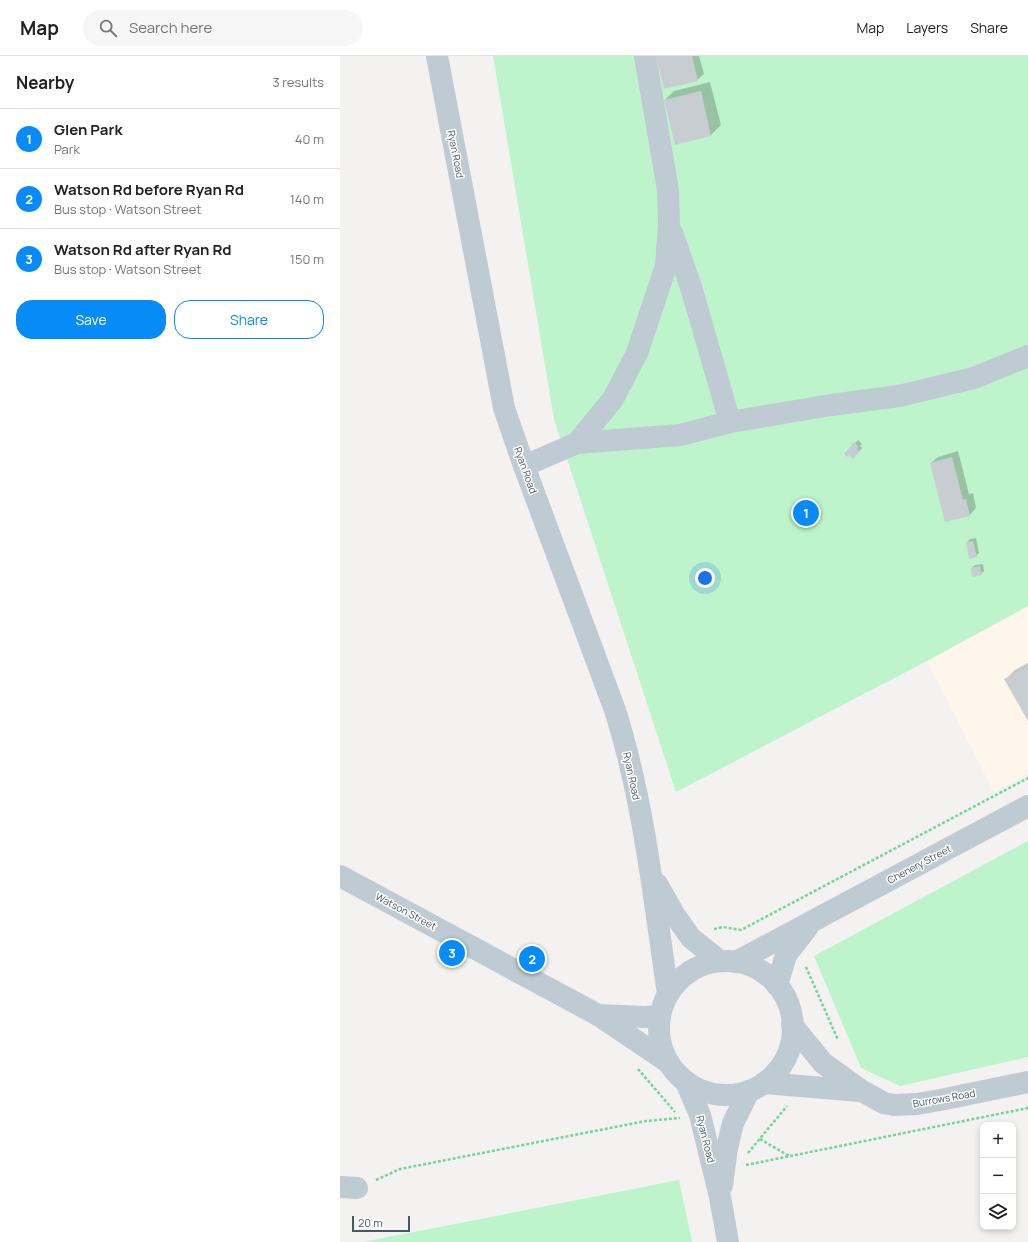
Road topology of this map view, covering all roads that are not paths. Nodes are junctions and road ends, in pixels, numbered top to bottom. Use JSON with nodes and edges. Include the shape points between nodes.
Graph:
{"nodes":[{"id":1,"x":437,"y":56,"type":"edge"},
{"id":2,"x":644,"y":56,"type":"edge"},
{"id":3,"x":669,"y":225,"type":"junction"},
{"id":4,"x":1028,"y":356,"type":"edge"},
{"id":5,"x":730,"y":422,"type":"junction"},
{"id":6,"x":577,"y":443,"type":"junction"},
{"id":7,"x":524,"y":466,"type":"junction"},
{"id":8,"x":1028,"y":806,"type":"edge"},
{"id":9,"x":651,"y":874,"type":"junction"},
{"id":10,"x":340,"y":876,"type":"edge"},
{"id":11,"x":811,"y":922,"type":"junction"},
{"id":12,"x":728,"y":961,"type":"junction"},
{"id":13,"x":777,"y":985,"type":"junction"},
{"id":14,"x":668,"y":994,"type":"junction"},
{"id":15,"x":598,"y":1014,"type":"junction"},
{"id":16,"x":660,"y":1016,"type":"junction"},
{"id":17,"x":792,"y":1025,"type":"junction"},
{"id":18,"x":669,"y":1063,"type":"junction"},
{"id":19,"x":686,"y":1082,"type":"junction"},
{"id":20,"x":1028,"y":1082,"type":"edge"},
{"id":21,"x":756,"y":1087,"type":"junction"},
{"id":22,"x":862,"y":1091,"type":"junction"},
{"id":23,"x":720,"y":1197,"type":"junction"},
{"id":24,"x":728,"y":1242,"type":"edge"}],
"edges":[{"from":1,"to":7,"type":"street","name":"Ryan Road","via":[[504,408]]},
{"from":2,"to":3,"type":"street","via":[[668,190]]},
{"from":3,"to":5,"type":"street","via":[[691,287]]},
{"from":3,"to":6,"type":"street","via":[[666,266],[637,353],[613,399]]},
{"from":4,"to":5,"type":"street","via":[[974,378],[899,396]]},
{"from":5,"to":6,"type":"street","via":[[680,435]]},
{"from":6,"to":7,"type":"street"},
{"from":7,"to":9,"type":"street","name":"Ryan Road","via":[[625,741]]},
{"from":8,"to":11,"type":"street","name":"Chenery Street"},
{"from":9,"to":12,"type":"street","name":"Ryan Road","via":[[691,938]]},
{"from":9,"to":14,"type":"street","name":"Ryan Road"},
{"from":10,"to":15,"type":"street","name":"Watson Street"},
{"from":11,"to":12,"type":"street","name":"Chenery Street"},
{"from":11,"to":13,"type":"street","name":"Chenery Street","via":[[786,955]]},
{"from":12,"to":13,"type":"street","via":[[752,966],[766,974]]},
{"from":12,"to":14,"type":"street","via":[[699,966],[674,985]]},
{"from":13,"to":17,"type":"street","via":[[785,997]]},
{"from":14,"to":16,"type":"street"},
{"from":15,"to":16,"type":"street","name":"Watson Street"},
{"from":15,"to":18,"type":"street","name":"Watson Street"},
{"from":16,"to":18,"type":"street","via":[[660,1040]]},
{"from":17,"to":21,"type":"street","via":[[792,1042],[785,1057],[776,1071]]},
{"from":17,"to":22,"type":"street","name":"Burrows Road","via":[[823,1063]]},
{"from":18,"to":19,"type":"street"},
{"from":19,"to":21,"type":"street","via":[[701,1090],[717,1094],[733,1094]]},
{"from":19,"to":23,"type":"street","name":"Ryan Road","via":[[700,1115]]},
{"from":20,"to":22,"type":"street","name":"Burrows Road","via":[[917,1104],[884,1103]]},
{"from":21,"to":22,"type":"street","name":"Burrows Road"},
{"from":21,"to":23,"type":"street","name":"Ryan Road","via":[[733,1123]]},
{"from":23,"to":24,"type":"street","name":"Ryan Road"}]}
